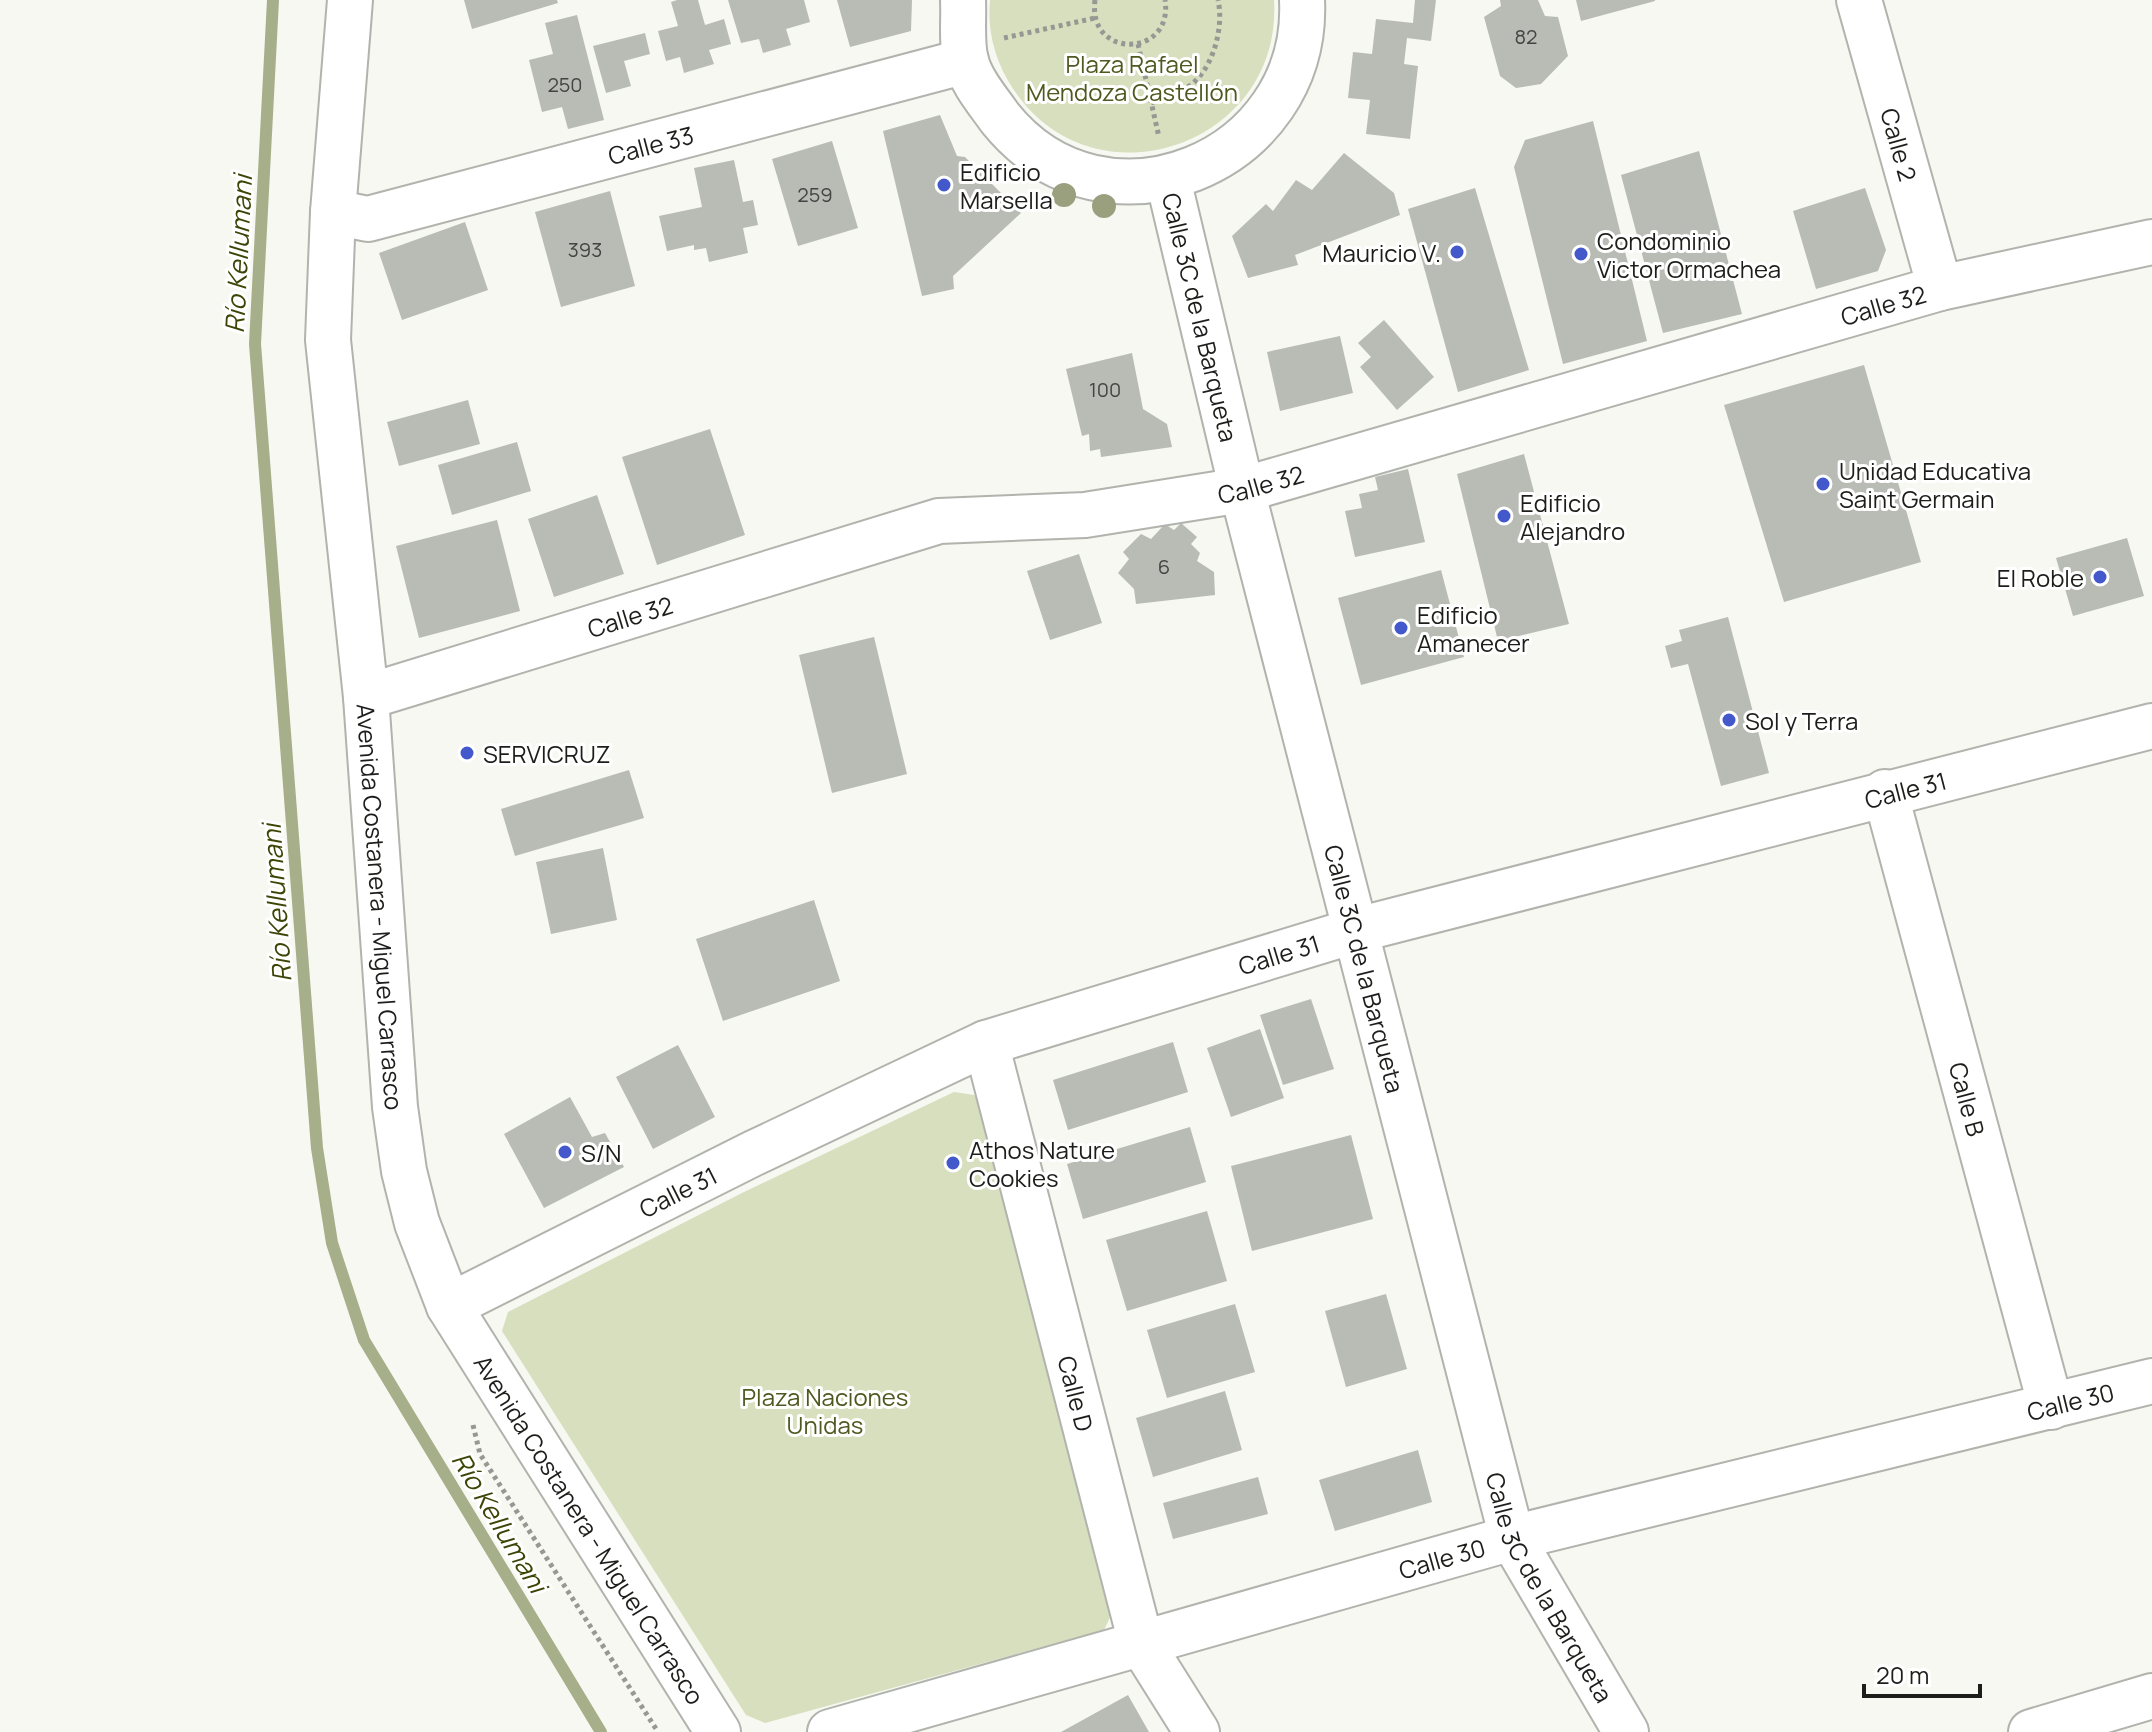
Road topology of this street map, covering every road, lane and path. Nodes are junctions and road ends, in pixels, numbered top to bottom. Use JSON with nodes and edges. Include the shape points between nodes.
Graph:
{"nodes":[{"id":1,"x":350,"y":0,"type":"edge"},
{"id":2,"x":963,"y":0,"type":"edge"},
{"id":3,"x":1095,"y":0,"type":"edge"},
{"id":4,"x":1173,"y":0,"type":"edge"},
{"id":5,"x":1218,"y":0,"type":"edge"},
{"id":6,"x":1302,"y":0,"type":"edge"},
{"id":7,"x":1859,"y":0,"type":"edge"},
{"id":8,"x":1165,"y":1,"type":"edge"},
{"id":9,"x":1095,"y":18,"type":"junction"},
{"id":10,"x":1138,"y":44,"type":"junction"},
{"id":11,"x":966,"y":61,"type":"junction"},
{"id":12,"x":1151,"y":103,"type":"junction"},
{"id":13,"x":1168,"y":179,"type":"junction"},
{"id":14,"x":333,"y":212,"type":"junction"},
{"id":15,"x":2152,"y":242,"type":"edge"},
{"id":16,"x":1940,"y":288,"type":"junction"},
{"id":17,"x":1242,"y":490,"type":"junction"},
{"id":18,"x":366,"y":697,"type":"junction"},
{"id":19,"x":2152,"y":726,"type":"edge"},
{"id":20,"x":1885,"y":792,"type":"junction"},
{"id":21,"x":1357,"y":930,"type":"junction"},
{"id":22,"x":986,"y":1043,"type":"junction"},
{"id":23,"x":449,"y":1306,"type":"junction"},
{"id":24,"x":2152,"y":1381,"type":"edge"},
{"id":25,"x":2051,"y":1407,"type":"junction"},
{"id":26,"x":1512,"y":1538,"type":"junction"},
{"id":27,"x":1141,"y":1643,"type":"junction"},
{"id":28,"x":2152,"y":1696,"type":"edge"},
{"id":29,"x":718,"y":1732,"type":"edge"},
{"id":30,"x":830,"y":1732,"type":"edge"},
{"id":31,"x":1197,"y":1732,"type":"edge"},
{"id":32,"x":1626,"y":1732,"type":"edge"},
{"id":33,"x":2031,"y":1732,"type":"edge"}],
"edges":[{"from":1,"to":14,"type":"street","name":"Avenida Costanera - Miguel Carrasco"},
{"from":2,"to":11,"type":"street"},
{"from":3,"to":9,"type":"path"},
{"from":4,"to":8,"type":"path"},
{"from":5,"to":12,"type":"path","via":[[1218,34],[1208,62],[1193,83]]},
{"from":6,"to":13,"type":"street","via":[[1303,28],[1290,80],[1260,125],[1219,159]]},
{"from":7,"to":16,"type":"street","name":"Calle 2"},
{"from":8,"to":10,"type":"path","via":[[1159,30]]},
{"from":9,"to":10,"type":"path","via":[[1115,42]]},
{"from":9,"to":11,"type":"path","via":[[993,40]]},
{"from":10,"to":12,"type":"path"},
{"from":11,"to":13,"type":"street","via":[[983,96],[1017,138],[1062,168],[1114,182]]},
{"from":11,"to":14,"type":"street","name":"Calle 33","via":[[368,219]]},
{"from":12,"to":13,"type":"path"},
{"from":13,"to":17,"type":"street","name":"Calle 3C de la Barqueta"},
{"from":14,"to":18,"type":"street","name":"Avenida Costanera - Miguel Carrasco","via":[[328,340]]},
{"from":15,"to":16,"type":"street","name":"Calle 32"},
{"from":16,"to":17,"type":"street","name":"Calle 32"},
{"from":17,"to":18,"type":"street","name":"Calle 32","via":[[1085,515],[939,521]]},
{"from":17,"to":21,"type":"street","name":"Calle 3C de la Barqueta"},
{"from":18,"to":23,"type":"street","name":"Avenida Costanera - Miguel Carrasco","via":[[397,1120],[417,1223]]},
{"from":19,"to":20,"type":"street","name":"Calle 31"},
{"from":20,"to":21,"type":"street","name":"Calle 31"},
{"from":20,"to":25,"type":"street","name":"Calle B"},
{"from":21,"to":22,"type":"street","name":"Calle 31"},
{"from":21,"to":26,"type":"street","name":"Calle 3C de la Barqueta"},
{"from":22,"to":23,"type":"street","name":"Calle 31"},
{"from":22,"to":27,"type":"street","name":"Calle D"},
{"from":23,"to":29,"type":"street","name":"Avenida Costanera - Miguel Carrasco"},
{"from":24,"to":25,"type":"street","name":"Calle 30"},
{"from":25,"to":26,"type":"street","name":"Calle 30"},
{"from":26,"to":27,"type":"street","name":"Calle 30"},
{"from":26,"to":32,"type":"street","name":"Calle 3C de la Barqueta"},
{"from":27,"to":30,"type":"street","name":"Calle 30"},
{"from":27,"to":31,"type":"street","name":"Calle D"},
{"from":28,"to":33,"type":"street"}]}
